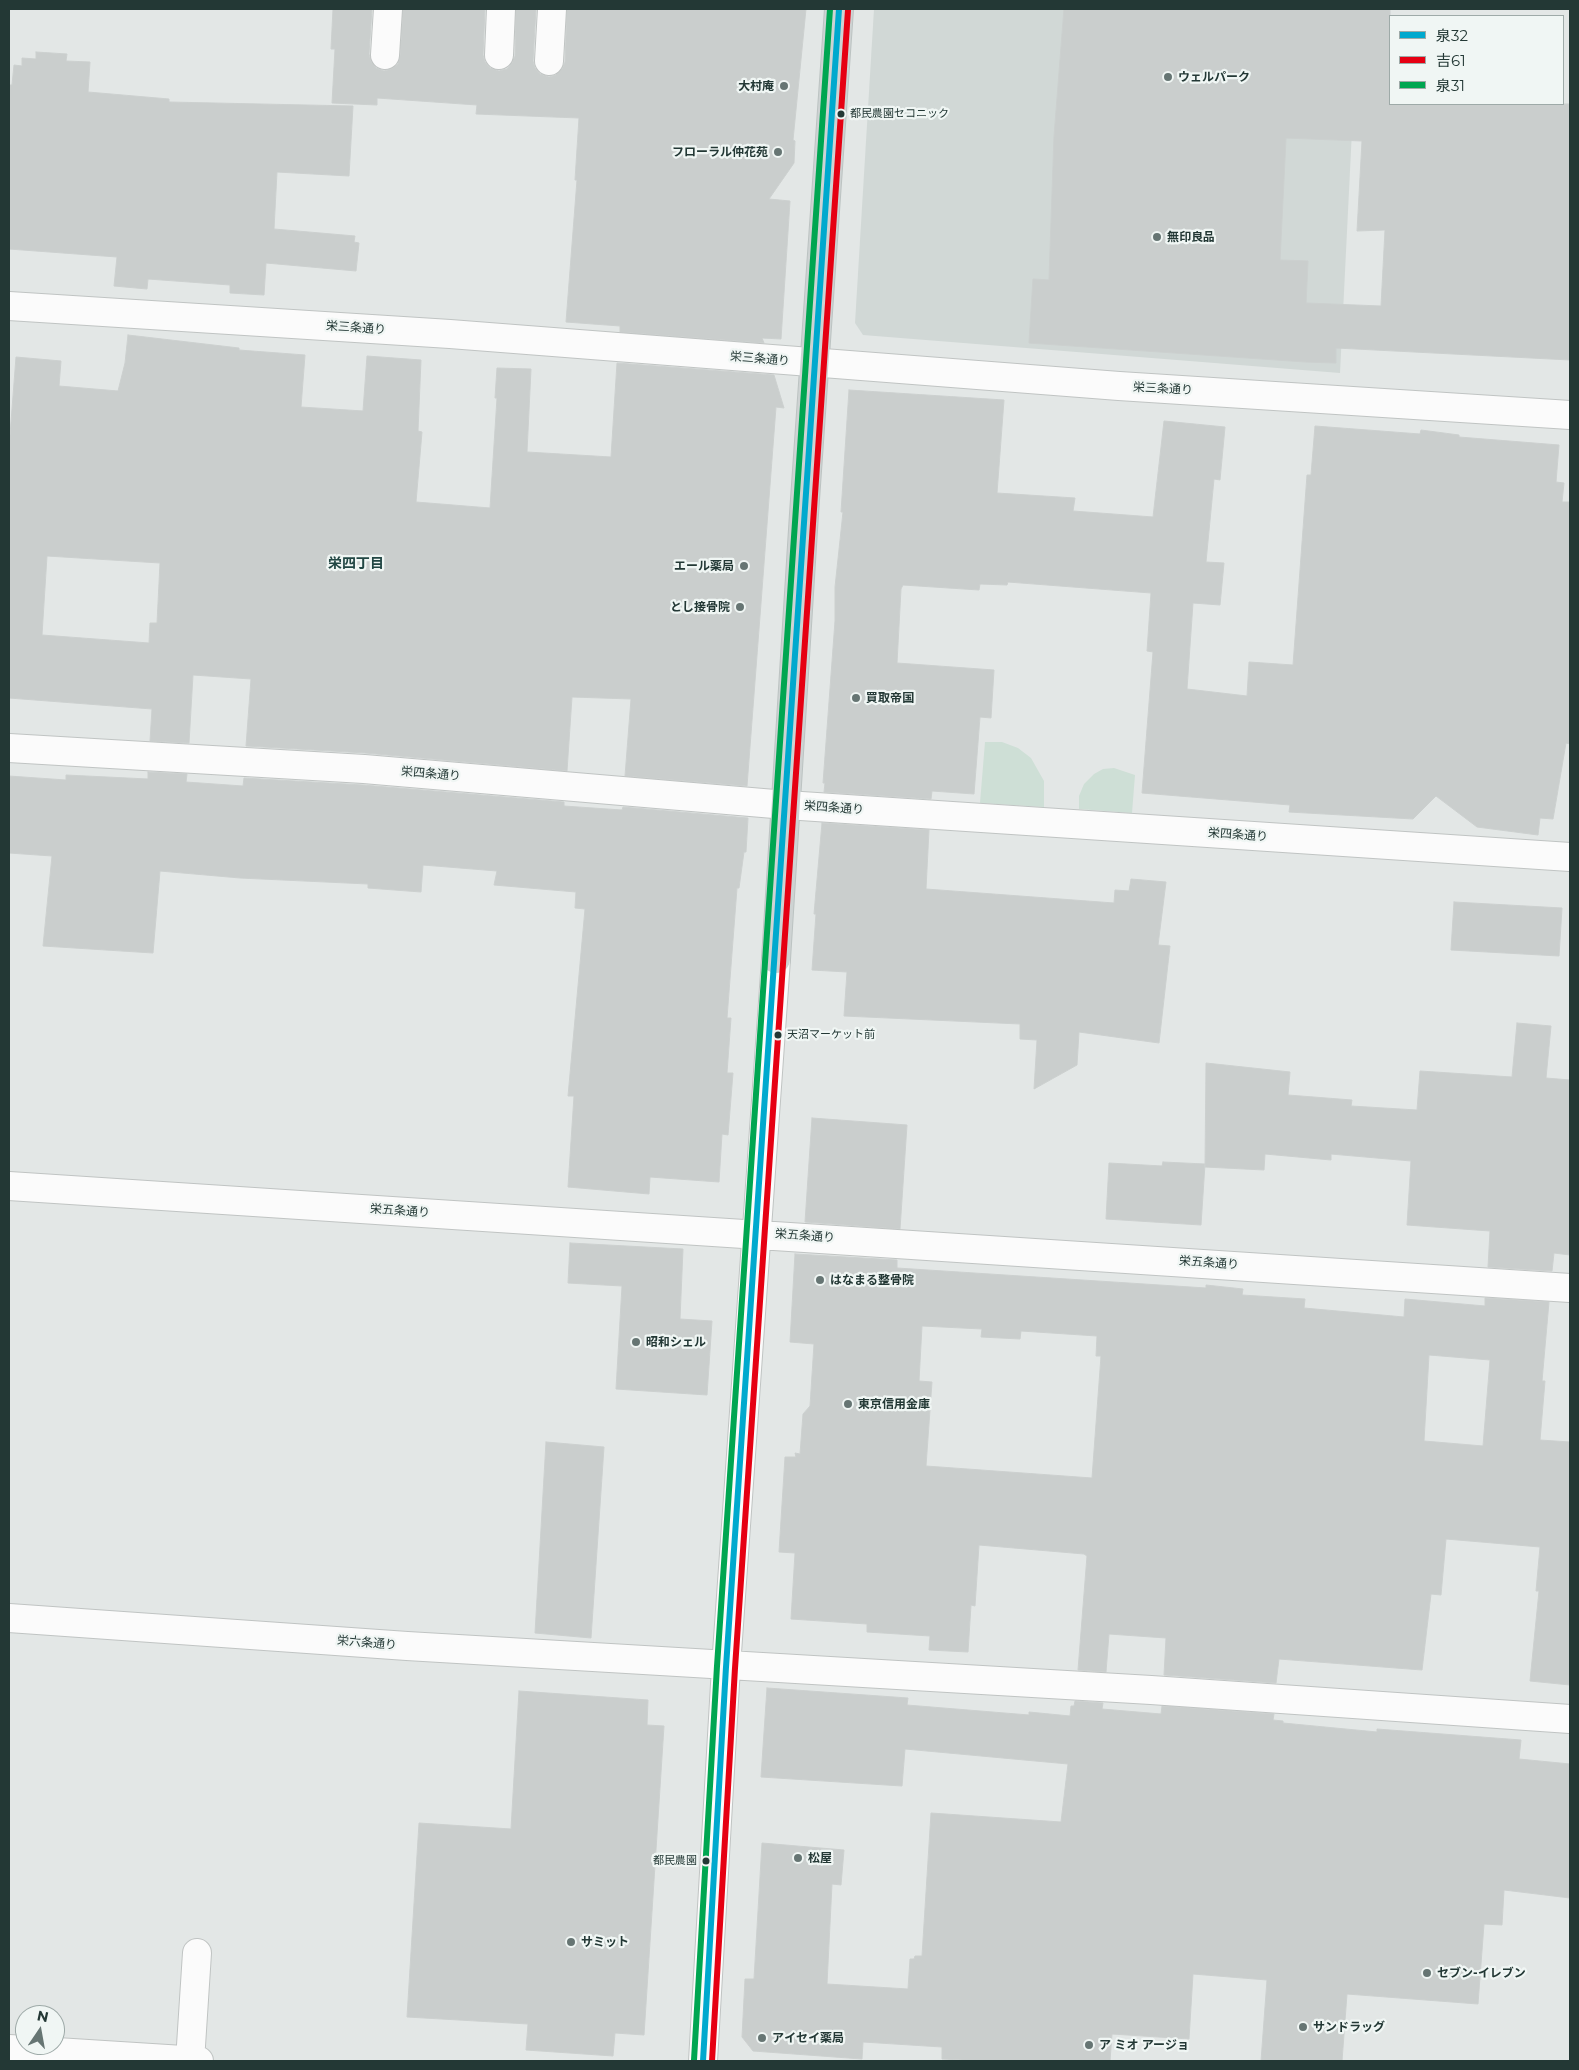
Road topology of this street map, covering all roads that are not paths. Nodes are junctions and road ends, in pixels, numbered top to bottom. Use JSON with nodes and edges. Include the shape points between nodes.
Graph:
{"nodes":[{"id":1,"x":388,"y":9,"type":"edge"},
{"id":2,"x":502,"y":9,"type":"edge"},
{"id":3,"x":552,"y":9,"type":"edge"},
{"id":4,"x":839,"y":9,"type":"edge"},
{"id":5,"x":385,"y":55,"type":"dead end"},
{"id":6,"x":499,"y":55,"type":"dead end"},
{"id":7,"x":548,"y":61,"type":"dead end"},
{"id":8,"x":9,"y":306,"type":"edge"},
{"id":9,"x":814,"y":363,"type":"junction"},
{"id":10,"x":1570,"y":415,"type":"edge"},
{"id":11,"x":9,"y":748,"type":"edge"},
{"id":12,"x":786,"y":805,"type":"junction"},
{"id":13,"x":1570,"y":857,"type":"edge"},
{"id":14,"x":776,"y":959,"type":"joint"},
{"id":15,"x":9,"y":1186,"type":"edge"},
{"id":16,"x":757,"y":1233,"type":"junction"},
{"id":17,"x":1570,"y":1288,"type":"edge"},
{"id":18,"x":9,"y":1618,"type":"edge"},
{"id":19,"x":726,"y":1667,"type":"junction"},
{"id":20,"x":1570,"y":1719,"type":"edge"},
{"id":21,"x":197,"y":1953,"type":"dead end"},
{"id":22,"x":9,"y":2049,"type":"edge"},
{"id":23,"x":122,"y":2059,"type":"edge"},
{"id":24,"x":190,"y":2061,"type":"edge"},
{"id":25,"x":199,"y":2061,"type":"edge"},
{"id":26,"x":703,"y":2061,"type":"edge"}],
"edges":[{"from":1,"to":5,"type":"street"},
{"from":2,"to":6,"type":"street"},
{"from":3,"to":7,"type":"street"},
{"from":4,"to":9,"type":"main road"},
{"from":8,"to":9,"type":"street","name":"栄三条通り","via":[[450,334]]},
{"from":9,"to":10,"type":"street","name":"栄三条通り"},
{"from":9,"to":12,"type":"main road"},
{"from":11,"to":12,"type":"street","name":"栄四条通り","via":[[364,769]]},
{"from":12,"to":13,"type":"street","name":"栄四条通り"},
{"from":12,"to":14,"type":"main road"},
{"from":14,"to":16,"type":"street"},
{"from":15,"to":16,"type":"street","name":"栄五条通り"},
{"from":16,"to":17,"type":"street","name":"栄五条通り"},
{"from":16,"to":19,"type":"street"},
{"from":18,"to":19,"type":"street","name":"栄六条通り"},
{"from":19,"to":20,"type":"street","name":"栄六条通り","via":[[1141,1690]]},
{"from":19,"to":26,"type":"street"},
{"from":21,"to":24,"type":"street"},
{"from":22,"to":23,"type":"street"},
{"from":23,"to":24,"type":"street"},
{"from":24,"to":25,"type":"street"}]}
